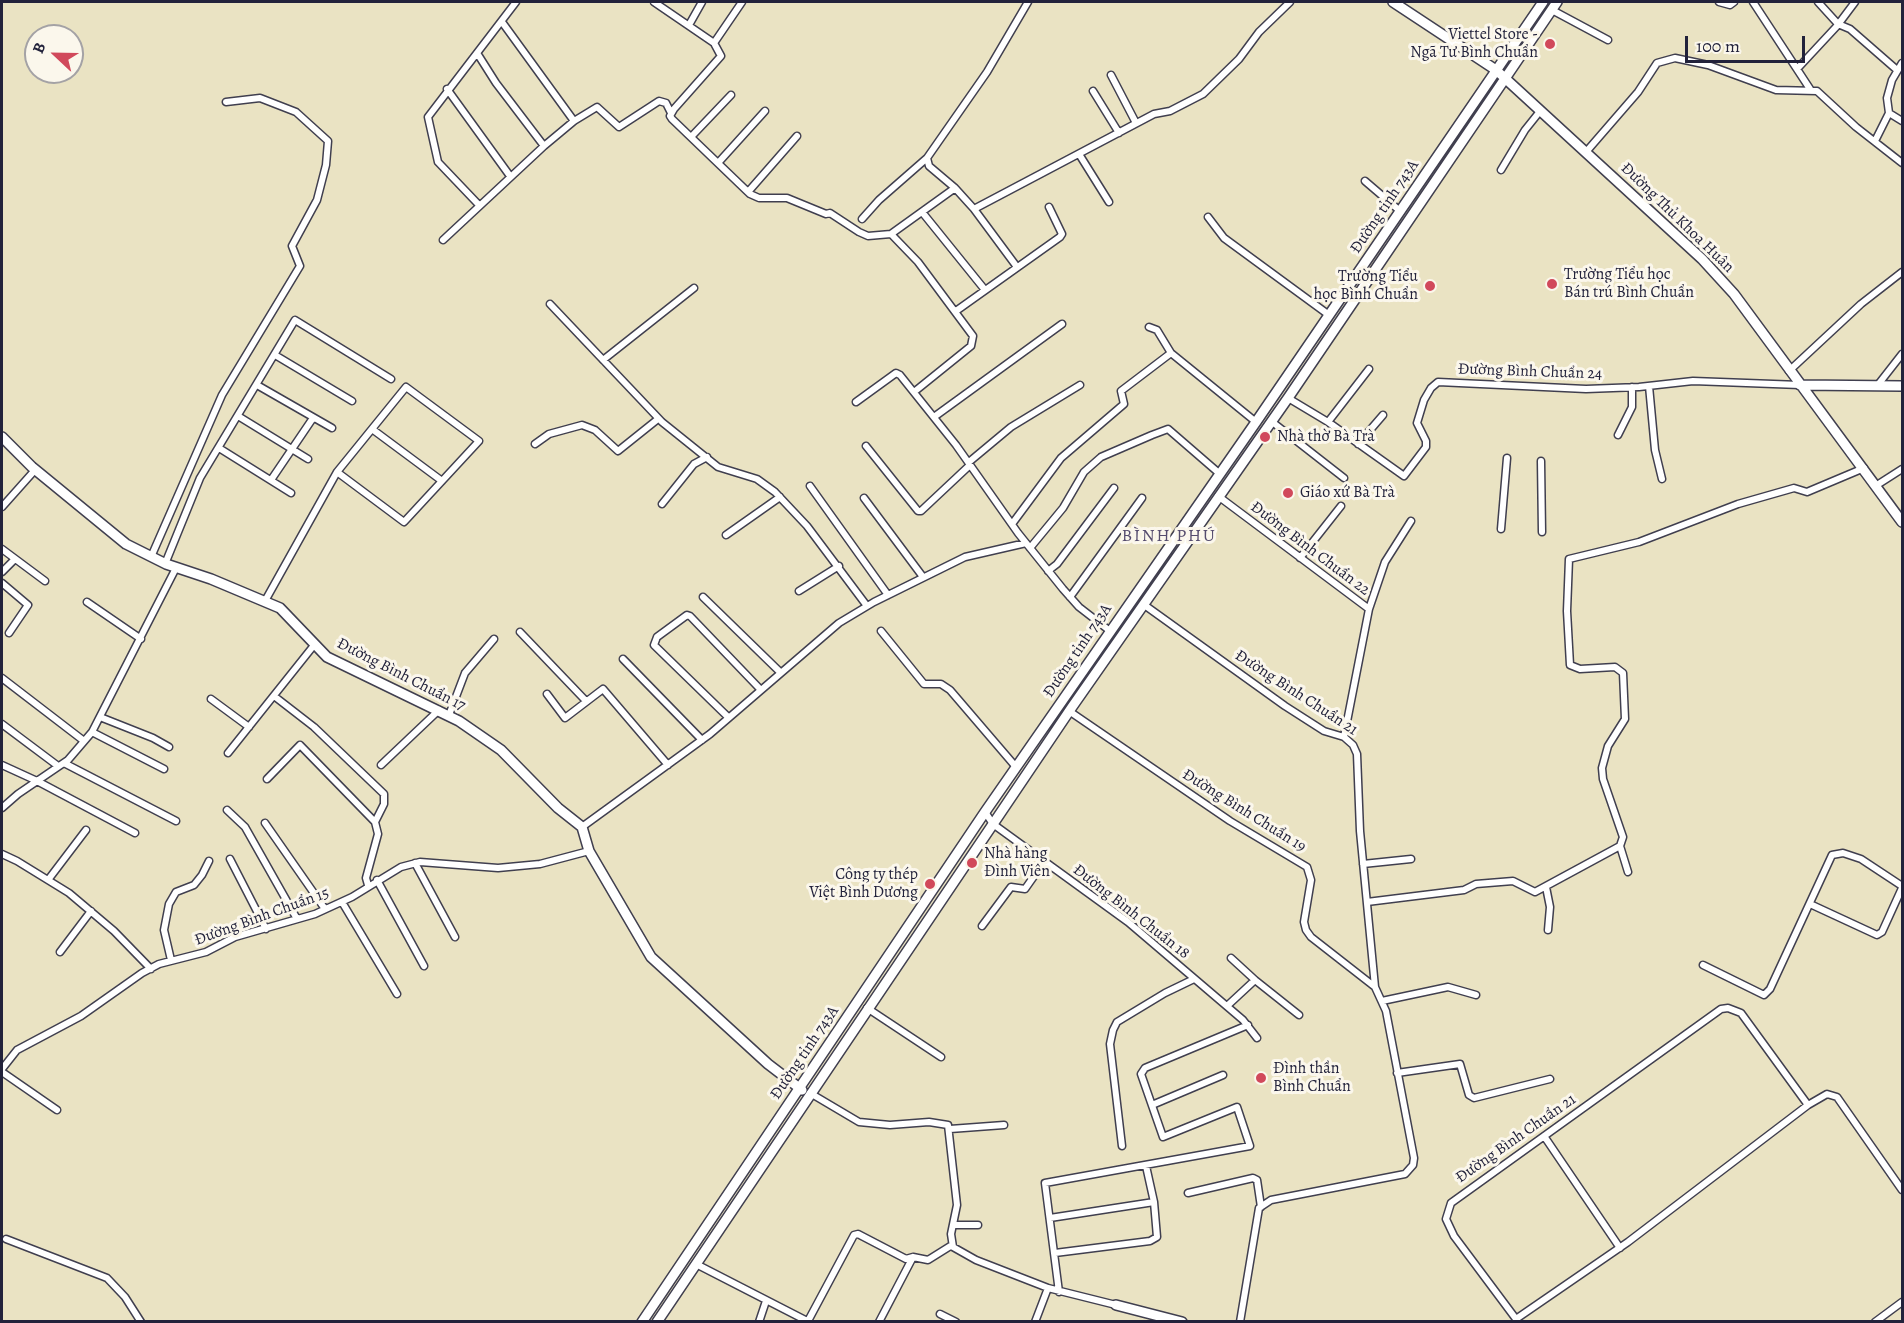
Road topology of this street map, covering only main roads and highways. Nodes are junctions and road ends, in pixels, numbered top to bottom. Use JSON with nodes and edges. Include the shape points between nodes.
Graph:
{"nodes":[{"id":1,"x":1393,"y":2,"type":"edge"},
{"id":2,"x":1543,"y":2,"type":"edge"},
{"id":3,"x":1555,"y":6,"type":"edge"},
{"id":4,"x":1497,"y":70,"type":"junction"},
{"id":5,"x":1505,"y":77,"type":"junction"},
{"id":6,"x":1800,"y":385,"type":"junction"},
{"id":7,"x":1902,"y":386,"type":"edge"},
{"id":8,"x":2,"y":437,"type":"edge"},
{"id":9,"x":1246,"y":437,"type":"junction"},
{"id":10,"x":1256,"y":443,"type":"junction"},
{"id":11,"x":1902,"y":522,"type":"edge"},
{"id":12,"x":799,"y":1089,"type":"junction"},
{"id":13,"x":810,"y":1093,"type":"junction"},
{"id":14,"x":698,"y":1238,"type":"junction"},
{"id":15,"x":708,"y":1246,"type":"junction"},
{"id":16,"x":1116,"y":1305,"type":"road end"},
{"id":17,"x":642,"y":1322,"type":"edge"},
{"id":18,"x":657,"y":1322,"type":"edge"},
{"id":19,"x":1182,"y":1322,"type":"edge"}],
"edges":[{"from":1,"to":4,"type":"main road","name":"Đường Thủ Khoa Huân"},
{"from":2,"to":4,"type":"main road","name":"Đường tỉnh 743A"},
{"from":3,"to":5,"type":"main road","name":"Đường tỉnh 743A"},
{"from":4,"to":5,"type":"main road","name":"Đường Thủ Khoa Huân"},
{"from":4,"to":9,"type":"main road","name":"Đường tỉnh 743A"},
{"from":5,"to":6,"type":"main road","name":"Đường Thủ Khoa Huân","via":[[1702,259],[1734,294]]},
{"from":5,"to":10,"type":"main road","name":"Đường tỉnh 743A"},
{"from":6,"to":7,"type":"main road"},
{"from":6,"to":11,"type":"main road","name":"Đường Thủ Khoa Huân"},
{"from":8,"to":12,"type":"main road","name":"Đường Bình Chuẩn 17","via":[[109,533],[165,564],[265,601],[292,618],[327,657],[449,715],[501,750],[582,827],[589,851],[651,957]]},
{"from":9,"to":10,"type":"main road"},
{"from":9,"to":12,"type":"main road","name":"Đường tỉnh 743A","via":[[985,812]]},
{"from":10,"to":13,"type":"main road","name":"Đường tỉnh 743A"},
{"from":12,"to":13,"type":"main road"},
{"from":12,"to":14,"type":"main road","name":"Đường tỉnh 743A"},
{"from":13,"to":15,"type":"main road","name":"Đường tỉnh 743A"},
{"from":14,"to":15,"type":"main road"},
{"from":14,"to":17,"type":"main road","name":"Đường tỉnh 743A"},
{"from":15,"to":18,"type":"main road","name":"Đường tỉnh 743A"},
{"from":16,"to":19,"type":"main road"}]}
